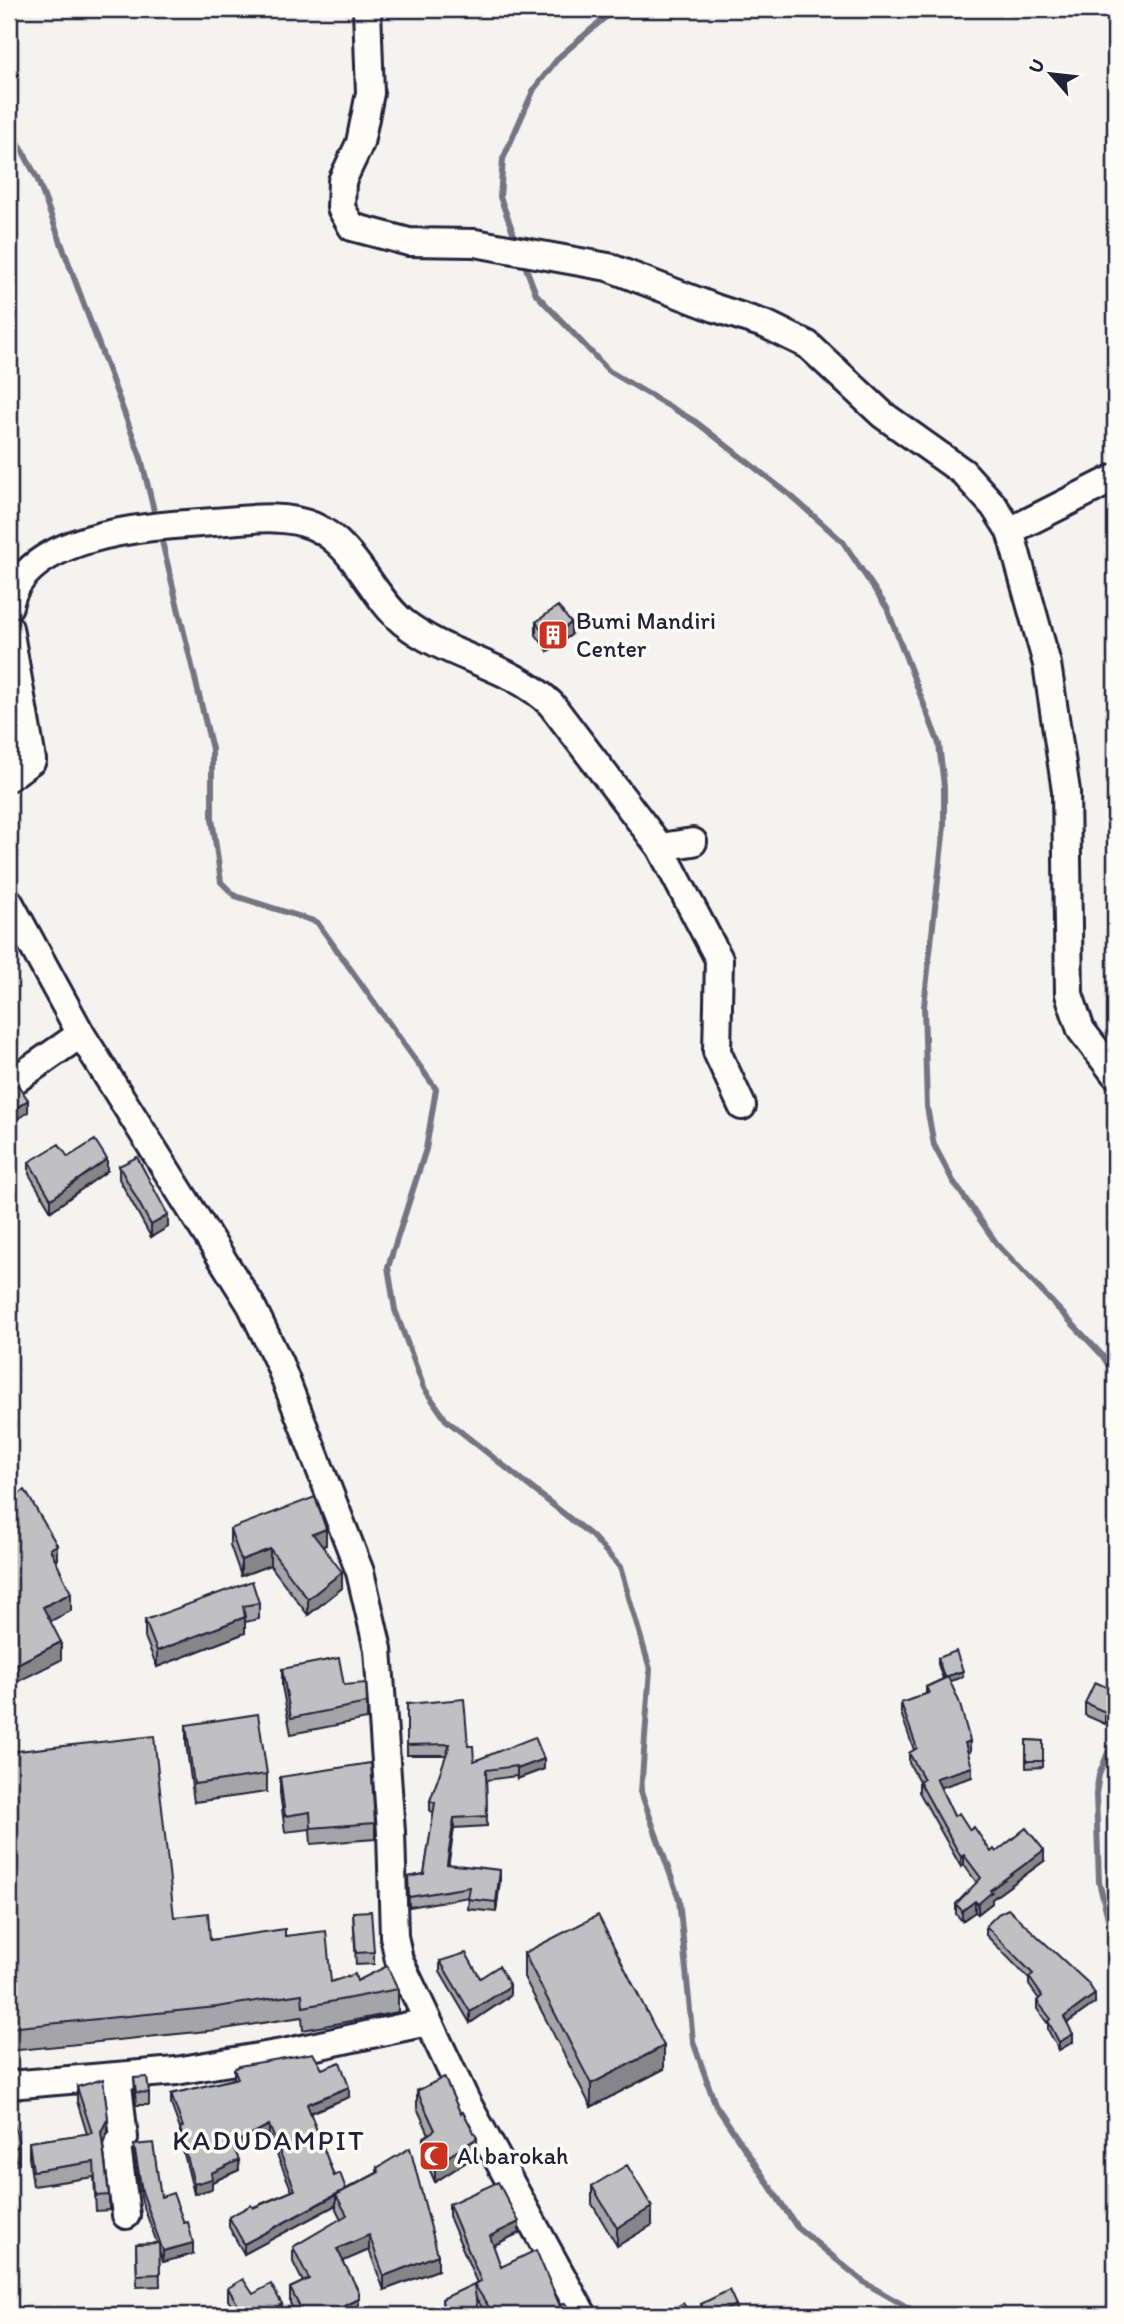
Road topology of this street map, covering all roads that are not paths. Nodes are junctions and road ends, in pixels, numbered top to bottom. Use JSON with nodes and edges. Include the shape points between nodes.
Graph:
{"nodes":[{"id":1,"x":367,"y":9,"type":"edge"},
{"id":2,"x":1115,"y":478,"type":"edge"},
{"id":3,"x":1010,"y":531,"type":"junction"},
{"id":4,"x":9,"y":606,"type":"edge"},
{"id":5,"x":9,"y":628,"type":"edge"},
{"id":6,"x":9,"y":777,"type":"edge"},
{"id":7,"x":693,"y":842,"type":"dead end"},
{"id":8,"x":660,"y":847,"type":"junction"},
{"id":9,"x":9,"y":902,"type":"edge"},
{"id":10,"x":81,"y":1034,"type":"junction"},
{"id":11,"x":1115,"y":1074,"type":"edge"},
{"id":12,"x":9,"y":1084,"type":"edge"},
{"id":13,"x":742,"y":1106,"type":"dead end"},
{"id":14,"x":427,"y":2022,"type":"junction"},
{"id":15,"x":117,"y":2076,"type":"junction"},
{"id":16,"x":9,"y":2085,"type":"edge"},
{"id":17,"x":126,"y":2215,"type":"dead end"},
{"id":18,"x":583,"y":2315,"type":"edge"}],
"edges":[{"from":1,"to":3,"type":"street","via":[[370,93],[360,143],[342,181],[341,208],[352,227],[409,242],[475,243],[608,267],[767,325],[808,345],[883,415],[962,472]]},
{"from":2,"to":3,"type":"street"},
{"from":3,"to":11,"type":"street","via":[[1046,664],[1066,791],[1069,993],[1081,1030]]},
{"from":4,"to":8,"type":"street","via":[[20,582],[35,566],[72,545],[141,527],[292,519],[327,533],[345,549],[384,605],[424,638],[534,688]]},
{"from":5,"to":6,"type":"street","via":[[32,760]]},
{"from":7,"to":8,"type":"street"},
{"from":8,"to":13,"type":"street","via":[[719,959],[717,1052]]},
{"from":9,"to":10,"type":"street"},
{"from":10,"to":12,"type":"street"},
{"from":10,"to":14,"type":"street","via":[[251,1305],[279,1363],[359,1572],[378,1649],[394,1936]]},
{"from":14,"to":15,"type":"street","via":[[288,2052]]},
{"from":14,"to":18,"type":"street"},
{"from":15,"to":16,"type":"street"},
{"from":15,"to":17,"type":"street","via":[[124,2138],[117,2145]]}]}
